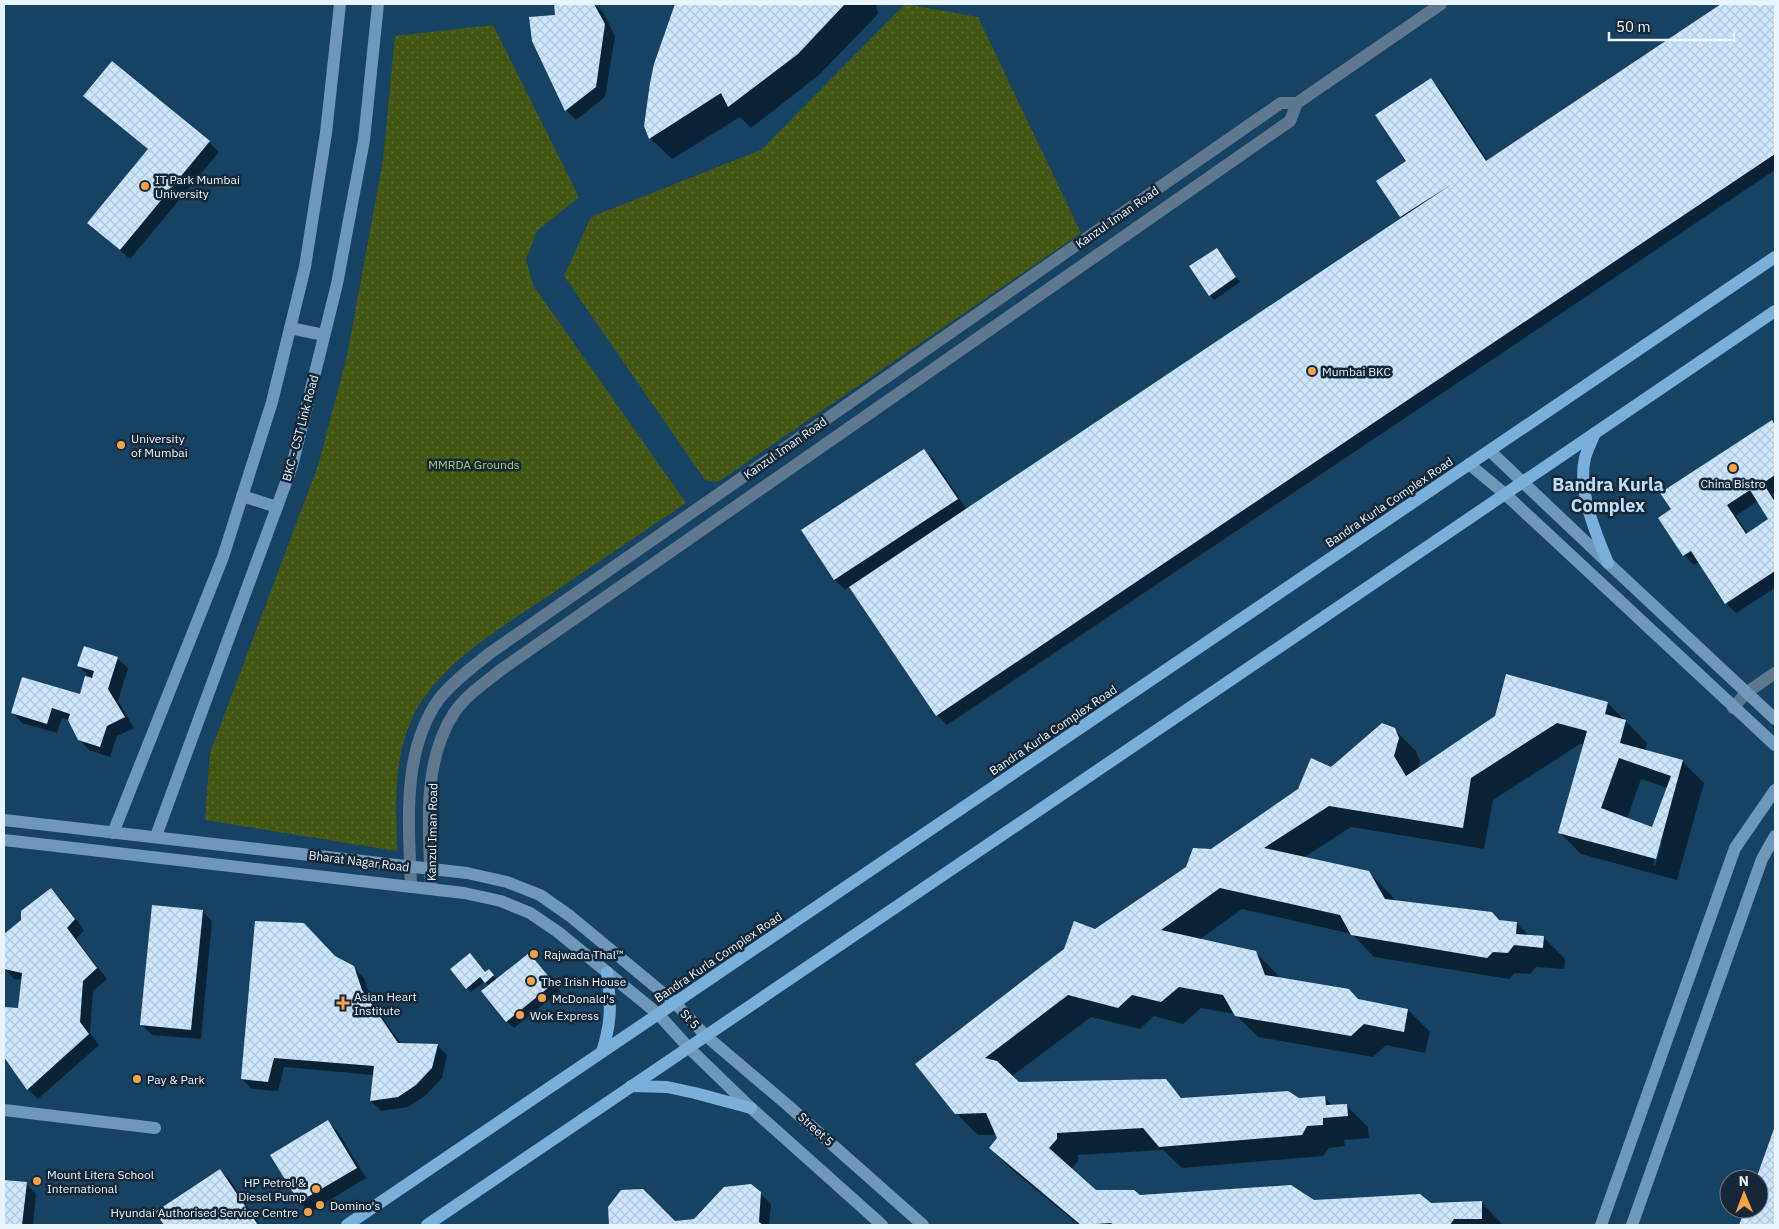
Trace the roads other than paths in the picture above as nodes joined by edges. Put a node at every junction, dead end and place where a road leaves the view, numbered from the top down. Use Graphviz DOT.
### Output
graph roads {
  1 [pos="340,4"];
  2 [pos="378,4"];
  3 [pos="1441,4"];
  4 [pos="1297,103"];
  5 [pos="1775,257"];
  6 [pos="1775,311"];
  7 [pos="290,328"];
  8 [pos="324,336"];
  9 [pos="1595,433"];
  10 [pos="1490,450"];
  11 [pos="1469,464"];
  12 [pos="1522,483"];
  13 [pos="1505,494"];
  14 [pos="242,496"];
  15 [pos="277,507"];
  16 [pos="1608,563"];
  17 [pos="1775,673"];
  18 [pos="1746,693"];
  19 [pos="1733,708"];
  20 [pos="1775,719"];
  21 [pos="1775,746"];
  22 [pos="1775,790"];
  23 [pos="4,820"];
  24 [pos="113,833"];
  25 [pos="156,836"];
  26 [pos="1775,836"];
  27 [pos="4,840"];
  28 [pos="410,867"];
  29 [pos="430,869"];
  30 [pos="411,886"];
  31 [pos="431,889"];
  32 [pos="606,972"];
  33 [pos="675,1003"];
  34 [pos="658,1014"];
  35 [pos="706,1036"];
  36 [pos="689,1048"];
  37 [pos="602,1052"];
  38 [pos="632,1086"];
  39 [pos="750,1108"];
  40 [pos="4,1110"];
  41 [pos="156,1128"];
  42 [pos="347,1225"];
  43 [pos="427,1225"];
  44 [pos="882,1225"];
  45 [pos="923,1225"];
  46 [pos="1602,1225"];
  47 [pos="1632,1225"];
  1 -- 7 [label="street"];
  2 -- 8 [label="street, BKC - CST Link Road"];
  3 -- 4 [label="street, Kanzul Iman Road"];
  4 -- 28 [label="street, Kanzul Iman Road"];
  4 -- 29 [label="street, Kanzul Iman Road"];
  5 -- 10 [label="main road, Bandra Kurla Complex Road"];
  6 -- 9 [label="main road"];
  7 -- 8 [label="street"];
  7 -- 14 [label="street"];
  8 -- 15 [label="street, BKC - CST Link Road"];
  9 -- 12 [label="main road"];
  9 -- 16 [label="main road"];
  10 -- 11 [label="main road, Bandra Kurla Complex Road"];
  10 -- 12 [label="street"];
  11 -- 13 [label="street"];
  11 -- 33 [label="main road, Bandra Kurla Complex Road"];
  12 -- 13 [label="main road"];
  12 -- 16 [label="street"];
  13 -- 19 [label="street"];
  13 -- 35 [label="main road"];
  14 -- 15 [label="street"];
  14 -- 24 [label="street"];
  15 -- 25 [label="street, BKC - CST Link Road"];
  16 -- 18 [label="street"];
  17 -- 18 [label="street"];
  18 -- 19 [label="street"];
  18 -- 20 [label="street"];
  19 -- 21 [label="street"];
  22 -- 46 [label="street"];
  23 -- 24 [label="street, Bharat Nagar Road"];
  24 -- 25 [label="street, Bharat Nagar Road"];
  25 -- 28 [label="street, Bharat Nagar Road"];
  26 -- 47 [label="street"];
  27 -- 30 [label="street, Bharat Nagar Road"];
  28 -- 29 [label="street, Bharat Nagar Road"];
  28 -- 30 [label="street, Kanzul Iman Road"];
  29 -- 31 [label="street, Kanzul Iman Road"];
  29 -- 33 [label="street, Bharat Nagar Road"];
  30 -- 31 [label="street, Bharat Nagar Road"];
  31 -- 32 [label="street, Bharat Nagar Road"];
  32 -- 34 [label="street, Bharat Nagar Road"];
  32 -- 37 [label="main road"];
  33 -- 34 [label="main road, Bandra Kurla Complex Road"];
  33 -- 35 [label="street, St 5"];
  34 -- 36 [label="street, St 5"];
  34 -- 37 [label="main road, Bandra Kurla Complex Road"];
  35 -- 36 [label="main road"];
  35 -- 45 [label="street, Street 5"];
  36 -- 38 [label="main road"];
  36 -- 39 [label="street"];
  37 -- 42 [label="main road, Bandra Kurla Complex Road"];
  38 -- 39 [label="main road"];
  38 -- 43 [label="main road"];
  39 -- 44 [label="street"];
  40 -- 41 [label="street"];
}
